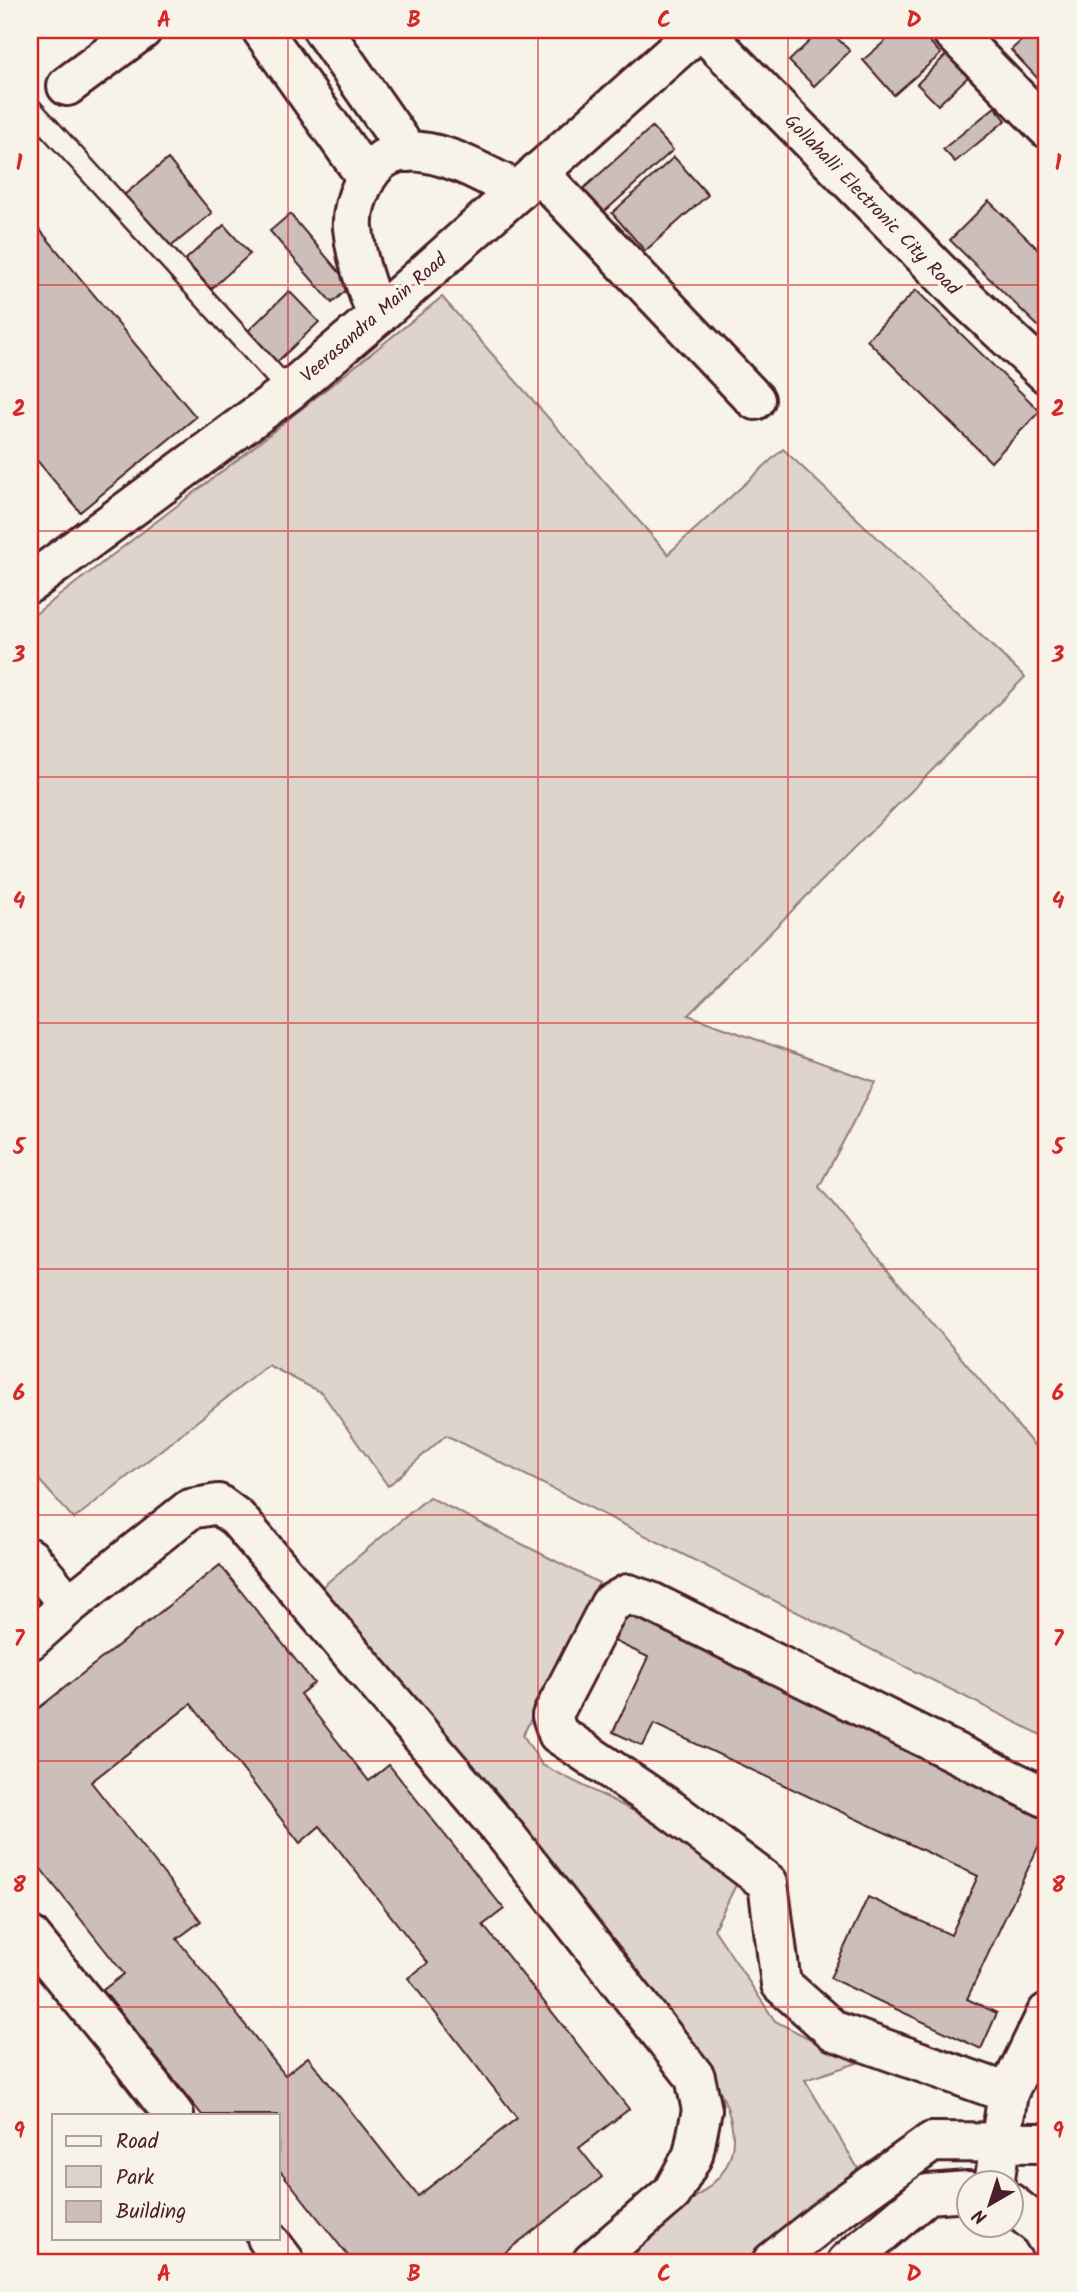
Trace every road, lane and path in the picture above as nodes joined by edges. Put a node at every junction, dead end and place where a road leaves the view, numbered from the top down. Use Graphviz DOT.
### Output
graph roads {
  1 [pos="142,30"];
  2 [pos="262,30"];
  3 [pos="323,30"];
  4 [pos="701,30"];
  5 [pos="951,30"];
  6 [pos="67,86"];
  7 [pos="30,107"];
  8 [pos="1047,128"];
  9 [pos="408,152"];
  10 [pos="366,177"];
  11 [pos="528,182"];
  12 [pos="377,316"];
  13 [pos="1047,374"];
  14 [pos="289,391"];
  15 [pos="755,400"];
  16 [pos="30,583"];
  17 [pos="30,1558"];
  18 [pos="69,1605"];
  19 [pos="30,1640"];
  20 [pos="1047,1798"];
  21 [pos="30,1936"];
  22 [pos="1047,2013"];
  23 [pos="1008,2093"];
  24 [pos="173,2114"];
  25 [pos="1000,2142"];
  26 [pos="1047,2143"];
  27 [pos="996,2170"];
  28 [pos="954,2192"];
  29 [pos="1024,2214"];
  30 [pos="1047,2239"];
  31 [pos="268,2240"];
  32 [pos="606,2258"];
  33 [pos="285,2262"];
  34 [pos="772,2262"];
  35 [pos="847,2262"];
  1 -- 6 [label="street"];
  2 -- 10 [label="street"];
  3 -- 9 [label="street"];
  4 -- 11 [label="street, Veerasandra Main Road"];
  4 -- 13 [label="street, Gollahalli Electronic City Road"];
  5 -- 8 [label="street"];
  7 -- 14 [label="lane"];
  9 -- 10 [label="street"];
  9 -- 11 [label="street"];
  10 -- 12 [label="street"];
  11 -- 12 [label="street, Veerasandra Main Road"];
  11 -- 15 [label="street"];
  12 -- 14 [label="street, Veerasandra Main Road"];
  14 -- 16 [label="street, Veerasandra Main Road"];
  17 -- 18 [label="street"];
  18 -- 19 [label="street"];
  18 -- 32 [label="street"];
  20 -- 23 [label="street"];
  21 -- 24 [label="street"];
  22 -- 23 [label="street"];
  23 -- 25 [label="street"];
  25 -- 26 [label="street"];
  25 -- 27 [label="street"];
  25 -- 34 [label="street"];
  28 -- 35 [label="street"];
  29 -- 30 [label="street"];
  31 -- 33 [label="street"];
}
